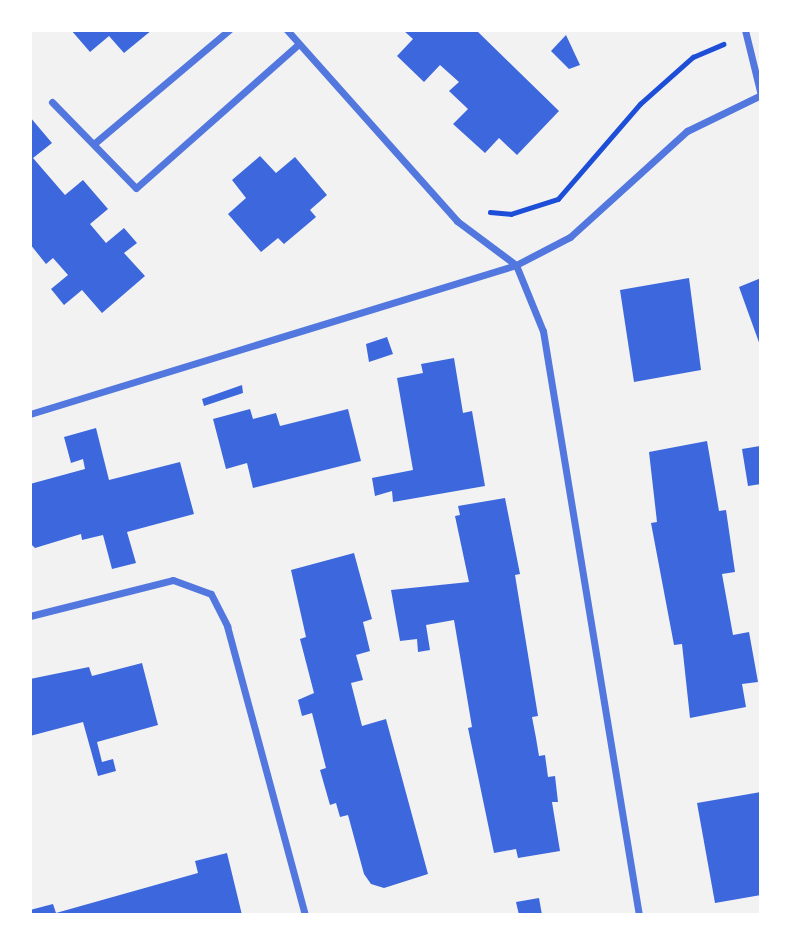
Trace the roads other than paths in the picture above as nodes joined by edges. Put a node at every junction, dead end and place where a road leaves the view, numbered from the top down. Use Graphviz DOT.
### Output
graph roads {
  1 [pos="229,30"];
  2 [pos="287,30"];
  3 [pos="746,32"];
  4 [pos="299,44"];
  5 [pos="761,95"];
  6 [pos="52,102"];
  7 [pos="96,142"];
  8 [pos="516,265"];
  9 [pos="30,414"];
  10 [pos="30,616"];
  11 [pos="305,915"];
  12 [pos="639,915"];
  1 -- 7 [label="street"];
  2 -- 4 [label="street"];
  3 -- 5 [label="street"];
  4 -- 7 [label="street"];
  4 -- 8 [label="street"];
  5 -- 8 [label="street"];
  6 -- 7 [label="street"];
  8 -- 9 [label="street"];
  8 -- 12 [label="street"];
  10 -- 11 [label="street"];
}
